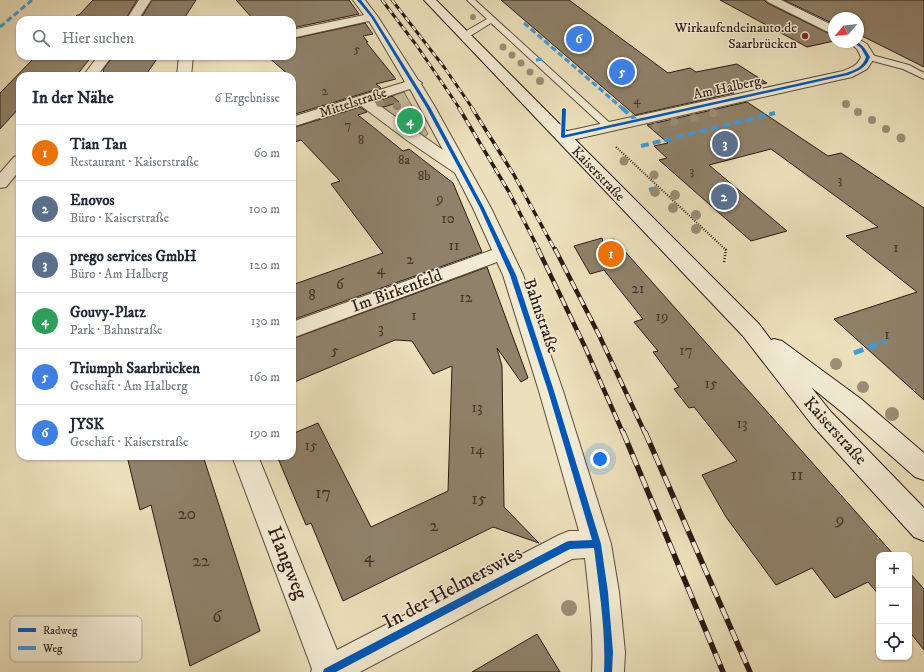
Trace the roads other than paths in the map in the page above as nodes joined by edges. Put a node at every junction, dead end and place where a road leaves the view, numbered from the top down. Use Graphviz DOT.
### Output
graph roads {
  1 [pos="145,0"];
  2 [pos="359,0"];
  3 [pos="430,0"];
  4 [pos="471,0"];
  5 [pos="772,0"];
  6 [pos="135,16"];
  7 [pos="372,17"];
  8 [pos="492,19"];
  9 [pos="828,28"];
  10 [pos="296,33"];
  11 [pos="464,36"];
  12 [pos="862,48"];
  13 [pos="868,57"];
  14 [pos="102,60"];
  15 [pos="186,60"];
  16 [pos="93,72"];
  17 [pos="184,72"];
  18 [pos="924,76"];
  19 [pos="415,83"];
  20 [pos="364,100"];
  21 [pos="296,121"];
  22 [pos="608,126"];
  23 [pos="563,138"];
  24 [pos="16,165"];
  25 [pos="464,171"];
  26 [pos="0,183"];
  27 [pos="503,253"];
  28 [pos="296,329"];
  29 [pos="751,330"];
  30 [pos="247,460"];
  31 [pos="924,469"];
  32 [pos="924,528"];
  33 [pos="597,544"];
  34 [pos="328,671"];
  35 [pos="608,672"];
  1 -- 6 [label="street"];
  2 -- 7 [label="street, Bahnstraße"];
  3 -- 11 [label="street, Kaiserstraße"];
  4 -- 8 [label="lane"];
  5 -- 9 [label="street"];
  7 -- 10 [label="street"];
  7 -- 19 [label="street, Bahnstraße"];
  8 -- 11 [label="lane"];
  8 -- 22 [label="lane"];
  11 -- 23 [label="street, Kaiserstraße"];
  12 -- 13 [label="street"];
  13 -- 18 [label="lane"];
  13 -- 22 [label="street, Am Halberg"];
  14 -- 16 [label="street"];
  15 -- 17 [label="street"];
  19 -- 20 [label="street, Mittelstraße"];
  19 -- 25 [label="street, Bahnstraße"];
  20 -- 21 [label="street, Mittelstraße"];
  20 -- 25 [label="street"];
  22 -- 23 [label="street, Am Halberg"];
  23 -- 29 [label="street, Kaiserstraße"];
  24 -- 26 [label="street"];
  25 -- 27 [label="street, Bahnstraße"];
  27 -- 28 [label="street, Im Birkenfeld"];
  27 -- 33 [label="street, Bahnstraße"];
  29 -- 31 [label="street, Kaiserstraße"];
  29 -- 32 [label="street, Kaiserstraße"];
  30 -- 34 [label="street, Hangweg"];
  33 -- 34 [label="street, In der Helmerswies"];
  33 -- 35 [label="street, Bahnstraße"];
}
